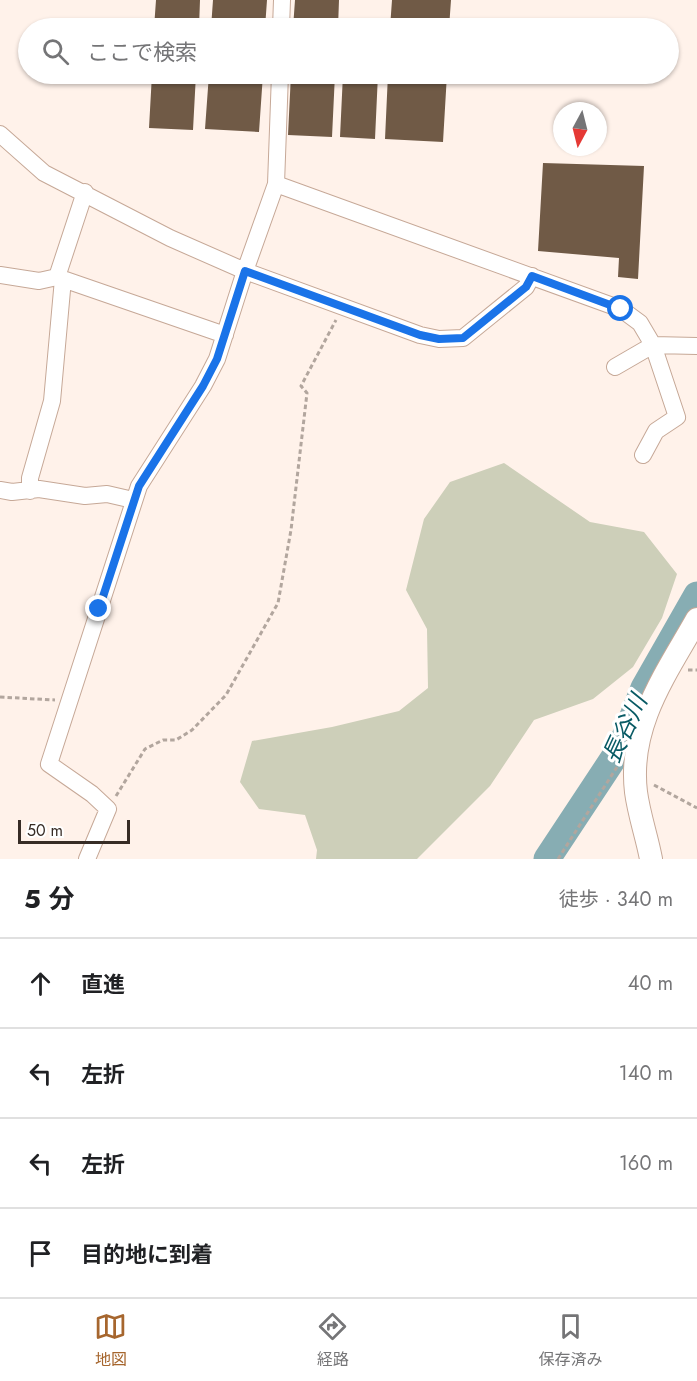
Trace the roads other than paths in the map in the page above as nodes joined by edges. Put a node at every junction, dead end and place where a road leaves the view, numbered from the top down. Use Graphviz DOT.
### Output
graph roads {
  1 [pos="282,0"];
  2 [pos="281,18"];
  3 [pos="280,84"];
  4 [pos="0,134"];
  5 [pos="276,184"];
  6 [pos="85,192"];
  7 [pos="245,271"];
  8 [pos="0,275"];
  9 [pos="532,276"];
  10 [pos="60,278"];
  11 [pos="225,335"];
  12 [pos="653,345"];
  13 [pos="697,346"];
  14 [pos="615,367"];
  15 [pos="643,455"];
  16 [pos="0,490"];
  17 [pos="30,491"];
  18 [pos="134,500"];
  19 [pos="697,619"];
  20 [pos="87,859"];
  21 [pos="651,859"];
  1 -- 2 [label="street"];
  3 -- 5 [label="street"];
  4 -- 6 [label="street"];
  5 -- 7 [label="street"];
  5 -- 9 [label="street"];
  6 -- 7 [label="street"];
  6 -- 10 [label="street"];
  7 -- 9 [label="street"];
  7 -- 11 [label="street"];
  8 -- 10 [label="street"];
  9 -- 12 [label="street"];
  10 -- 11 [label="street"];
  10 -- 17 [label="street"];
  11 -- 18 [label="street"];
  12 -- 13 [label="street"];
  12 -- 14 [label="street"];
  12 -- 15 [label="street"];
  16 -- 17 [label="street"];
  17 -- 18 [label="street"];
  18 -- 20 [label="street"];
  19 -- 21 [label="street"];
}
